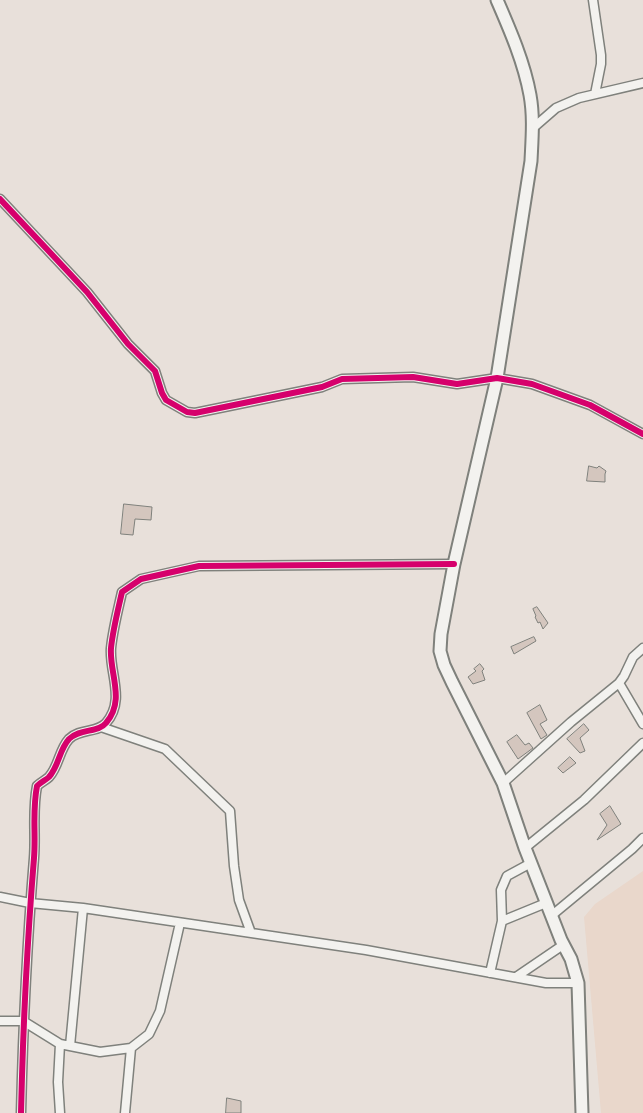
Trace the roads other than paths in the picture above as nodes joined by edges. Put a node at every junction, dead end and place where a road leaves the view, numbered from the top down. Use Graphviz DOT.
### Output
graph roads {
  1 [pos="497,0"];
  2 [pos="593,0"];
  3 [pos="643,83"];
  4 [pos="594,94"];
  5 [pos="533,128"];
  6 [pos="0,199"];
  7 [pos="496,378"];
  8 [pos="643,434"];
  9 [pos="454,564"];
  10 [pos="643,648"];
  11 [pos="619,683"];
  12 [pos="643,724"];
  13 [pos="101,727"];
  14 [pos="643,743"];
  15 [pos="503,783"];
  16 [pos="643,838"];
  17 [pos="525,848"];
  18 [pos="531,863"];
  19 [pos="0,897"];
  20 [pos="30,903"];
  21 [pos="546,903"];
  22 [pos="83,908"];
  23 [pos="551,916"];
  24 [pos="502,921"];
  25 [pos="180,923"];
  26 [pos="251,933"];
  27 [pos="563,944"];
  28 [pos="490,973"];
  29 [pos="516,977"];
  30 [pos="578,983"];
  31 [pos="0,1021"];
  32 [pos="23,1021"];
  33 [pos="60,1044"];
  34 [pos="70,1046"];
  35 [pos="131,1048"];
  36 [pos="21,1113"];
  37 [pos="60,1113"];
  38 [pos="126,1113"];
  39 [pos="582,1113"];
  1 -- 5 [label="main road"];
  2 -- 4 [label="street"];
  3 -- 4 [label="street"];
  4 -- 5 [label="street"];
  5 -- 7 [label="main road"];
  6 -- 7 [label="street"];
  7 -- 8 [label="street"];
  7 -- 9 [label="main road"];
  9 -- 13 [label="street"];
  9 -- 15 [label="main road"];
  10 -- 11 [label="street"];
  11 -- 12 [label="street"];
  11 -- 15 [label="street"];
  13 -- 20 [label="street"];
  13 -- 26 [label="street"];
  14 -- 17 [label="street"];
  15 -- 17 [label="main road"];
  16 -- 23 [label="street"];
  17 -- 18 [label="main road"];
  18 -- 21 [label="main road"];
  18 -- 24 [label="street"];
  19 -- 20 [label="street"];
  20 -- 22 [label="street"];
  20 -- 32 [label="street"];
  21 -- 23 [label="main road"];
  21 -- 24 [label="street"];
  22 -- 25 [label="street"];
  22 -- 34 [label="street"];
  23 -- 27 [label="main road"];
  24 -- 28 [label="street"];
  25 -- 26 [label="street"];
  25 -- 35 [label="street"];
  26 -- 28 [label="street"];
  27 -- 29 [label="street"];
  27 -- 30 [label="main road"];
  28 -- 29 [label="street"];
  29 -- 30 [label="street"];
  30 -- 39 [label="main road"];
  31 -- 32 [label="street"];
  32 -- 33 [label="street"];
  32 -- 36 [label="street"];
  33 -- 34 [label="street"];
  33 -- 37 [label="street"];
  34 -- 35 [label="street"];
  35 -- 38 [label="street"];
}
